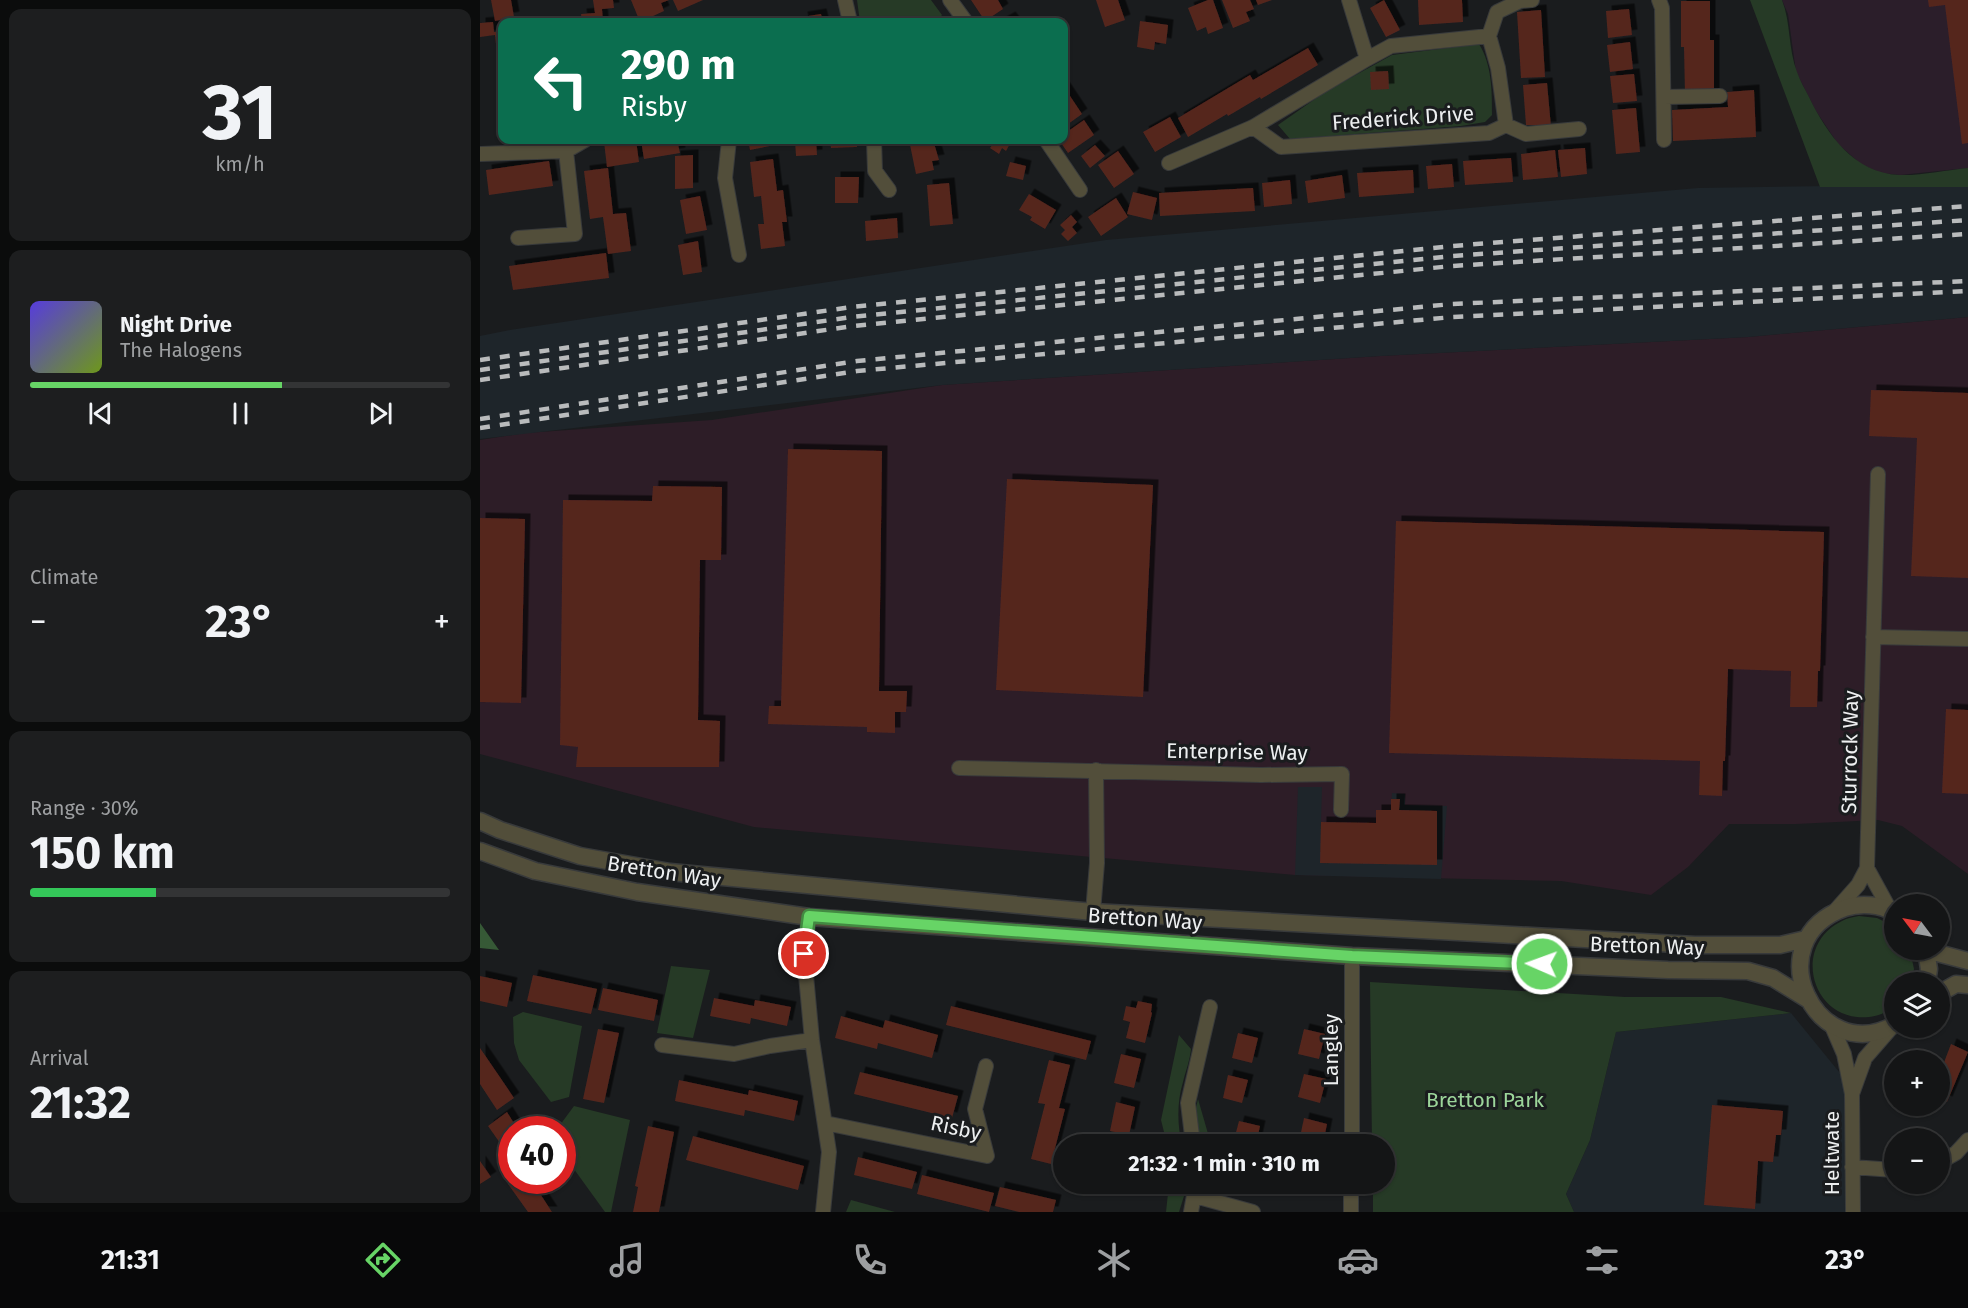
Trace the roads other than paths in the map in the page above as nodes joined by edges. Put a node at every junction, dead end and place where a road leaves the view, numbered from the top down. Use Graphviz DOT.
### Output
graph roads {
  1 [pos="845,0"];
  2 [pos="950,0"];
  3 [pos="1532,0"];
  4 [pos="1659,0"];
  5 [pos="1349,2"];
  6 [pos="848,18"];
  7 [pos="961,18"];
  8 [pos="1489,36"];
  9 [pos="1367,59"];
  10 [pos="1720,96"];
  11 [pos="1664,97"];
  12 [pos="1506,125"];
  13 [pos="1253,128"];
  14 [pos="1579,129"];
  15 [pos="1664,140"];
  16 [pos="578,144"];
  17 [pos="729,144"];
  18 [pos="874,144"];
  19 [pos="1049,144"];
  20 [pos="566,151"];
  21 [pos="480,154"];
  22 [pos="1170,163"];
  23 [pos="889,190"];
  24 [pos="1080,190"];
  25 [pos="518,238"];
  26 [pos="739,255"];
  27 [pos="1878,474"];
  28 [pos="1873,637"];
  29 [pos="1968,639"];
  30 [pos="959,768"];
  31 [pos="1096,770"];
  32 [pos="1341,810"];
  33 [pos="480,821"];
  34 [pos="480,851"];
  35 [pos="1867,868"];
  36 [pos="1884,897"];
  37 [pos="1884,909"];
  38 [pos="1094,912"];
  39 [pos="1834,912"];
  40 [pos="809,916"];
  41 [pos="1806,939"];
  42 [pos="1352,956"];
  43 [pos="1950,956"];
  44 [pos="1968,961"];
  45 [pos="1968,985"];
  46 [pos="1950,987"];
  47 [pos="1807,999"];
  48 [pos="1210,1007"];
  49 [pos="1831,1024"];
  50 [pos="1884,1029"];
  51 [pos="1884,1036"];
  52 [pos="812,1040"];
  53 [pos="662,1045"];
  54 [pos="986,1066"];
  55 [pos="1852,1094"];
  56 [pos="825,1123"];
  57 [pos="1192,1134"];
  58 [pos="1352,1134"];
  59 [pos="1968,1140"];
  60 [pos="1950,1156"];
  61 [pos="1852,1167"];
  62 [pos="1884,1169"];
  63 [pos="1195,1194"];
  64 [pos="1206,1194"];
  65 [pos="1351,1194"];
  66 [pos="823,1212"];
  67 [pos="1191,1212"];
  68 [pos="1253,1212"];
  69 [pos="1351,1212"];
  70 [pos="1852,1212"];
  1 -- 6 [label="street"];
  2 -- 7 [label="street"];
  3 -- 8 [label="street"];
  4 -- 11 [label="street"];
  5 -- 9 [label="street"];
  8 -- 9 [label="street, Frederick Drive"];
  8 -- 12 [label="street, Frederick Drive"];
  9 -- 13 [label="street, Frederick Drive"];
  10 -- 11 [label="street"];
  11 -- 15 [label="street"];
  12 -- 13 [label="street, Frederick Drive"];
  12 -- 14 [label="street"];
  13 -- 22 [label="street, Frederick Drive"];
  16 -- 20 [label="street"];
  17 -- 26 [label="street"];
  18 -- 23 [label="street"];
  19 -- 24 [label="street"];
  20 -- 21 [label="street"];
  20 -- 25 [label="street"];
  27 -- 28 [label="street, Sturrock Way"];
  28 -- 29 [label="street"];
  28 -- 35 [label="street, Sturrock Way"];
  30 -- 31 [label="street, Enterprise Way"];
  31 -- 32 [label="street, Enterprise Way"];
  31 -- 38 [label="street"];
  33 -- 38 [label="street, Bretton Way"];
  34 -- 40 [label="street, Bretton Way"];
  35 -- 36 [label="street"];
  35 -- 39 [label="street"];
  37 -- 39 [label="street"];
  38 -- 41 [label="street, Bretton Way"];
  39 -- 41 [label="street"];
  40 -- 42 [label="street, Bretton Way"];
  40 -- 52 [label="street"];
  41 -- 47 [label="street"];
  42 -- 47 [label="street, Bretton Way"];
  42 -- 58 [label="street, Langley"];
  43 -- 44 [label="street"];
  45 -- 46 [label="street"];
  47 -- 49 [label="street"];
  48 -- 57 [label="street"];
  49 -- 50 [label="street"];
  49 -- 55 [label="street, Heltwate"];
  51 -- 55 [label="street, Heltwate"];
  52 -- 53 [label="street"];
  52 -- 56 [label="street"];
  54 -- 56 [label="street, Risby"];
  55 -- 61 [label="street, Heltwate"];
  56 -- 66 [label="street"];
  59 -- 60 [label="street"];
  61 -- 62 [label="street"];
  61 -- 70 [label="street, Heltwate"];
  63 -- 67 [label="street"];
  64 -- 68 [label="street"];
  65 -- 69 [label="street"];
}
